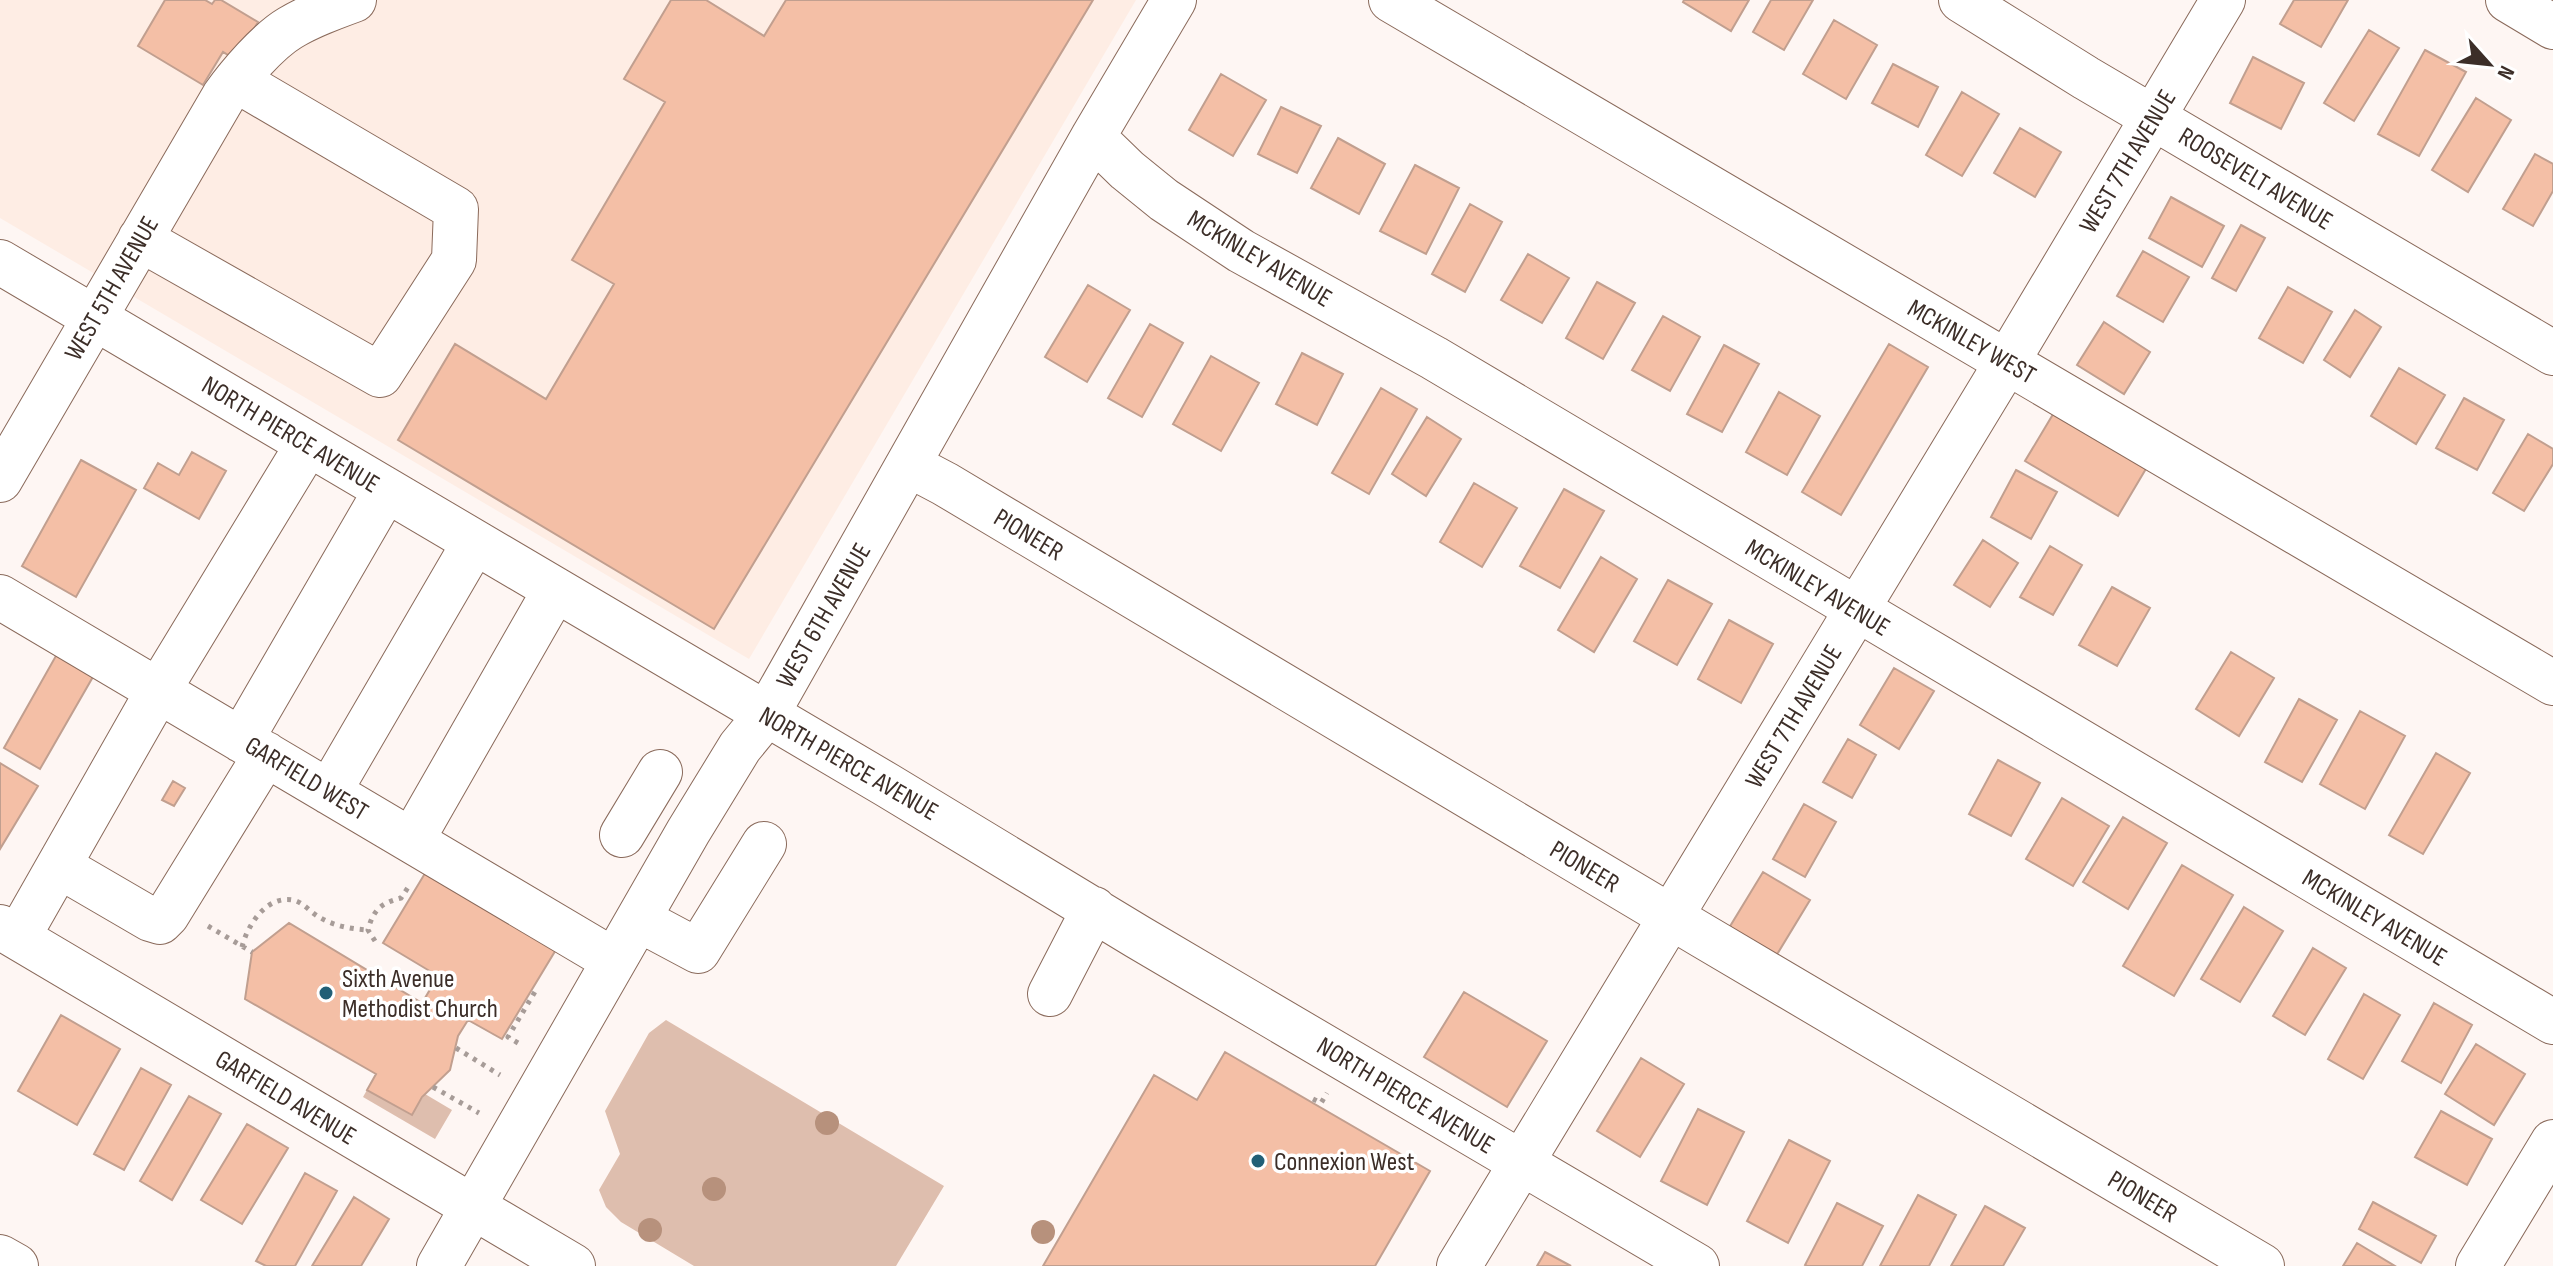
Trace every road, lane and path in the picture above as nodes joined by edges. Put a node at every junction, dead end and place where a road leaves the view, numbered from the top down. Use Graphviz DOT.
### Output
graph roads {
  1 [pos="354,0"];
  2 [pos="1174,0"];
  3 [pos="1391,0"];
  4 [pos="1961,0"];
  5 [pos="2223,0"];
  6 [pos="2508,0"];
  7 [pos="2553,27"];
  8 [pos="230,88"];
  9 [pos="2153,117"];
  10 [pos="1093,137"];
  11 [pos="140,239"];
  12 [pos="0,262"];
  13 [pos="93,318"];
  14 [pos="2553,353"];
  15 [pos="2007,362"];
  16 [pos="308,444"];
  17 [pos="909,465"];
  18 [pos="0,480"];
  19 [pos="386,490"];
  20 [pos="474,543"];
  21 [pos="555,590"];
  22 [pos="0,597"];
  23 [pos="1857,611"];
  24 [pos="2553,683"];
  25 [pos="158,691"];
  26 [pos="767,714"];
  27 [pos="254,747"];
  28 [pos="329,792"];
  29 [pos="642,804"];
  30 [pos="688,832"];
  31 [pos="764,844"];
  32 [pos="422,846"];
  33 [pos="59,866"];
  34 [pos="173,905"];
  35 [pos="1094,909"];
  36 [pos="1671,917"];
  37 [pos="638,919"];
  38 [pos="368,930"];
  39 [pos="9,932"];
  40 [pos="375,941"];
  41 [pos="242,947"];
  42 [pos="252,952"];
  43 [pos="613,960"];
  44 [pos="1050,994"];
  45 [pos="546,995"];
  46 [pos="2553,1022"];
  47 [pos="518,1043"];
  48 [pos="456,1048"];
  49 [pos="500,1075"];
  50 [pos="433,1087"];
  51 [pos="1313,1099"];
  52 [pos="1321,1103"];
  53 [pos="479,1113"];
  54 [pos="2553,1142"];
  55 [pos="1520,1162"];
  56 [pos="473,1206"];
  57 [pos="0,1257"];
  58 [pos="566,1264"];
  59 [pos="16,1266"];
  60 [pos="439,1266"];
  61 [pos="1459,1266"];
  62 [pos="1697,1266"];
  63 [pos="2262,1266"];
  64 [pos="2478,1266"];
  1 -- 8 [label="street, WEST 5TH AVENUE"];
  2 -- 10 [label="street, WEST 6TH AVENUE"];
  3 -- 15 [label="street, MCKINLEY WEST"];
  4 -- 9 [label="street, ROOSEVELT AVENUE"];
  5 -- 9 [label="street, WEST 7TH AVENUE"];
  6 -- 7 [label="street"];
  8 -- 11 [label="street, WEST 5TH AVENUE"];
  8 -- 11 [label="street"];
  9 -- 14 [label="street, ROOSEVELT AVENUE"];
  9 -- 15 [label="street, WEST 7TH AVENUE"];
  10 -- 17 [label="street, WEST 6TH AVENUE"];
  10 -- 23 [label="street, MCKINLEY AVENUE"];
  11 -- 13 [label="street, WEST 5TH AVENUE"];
  12 -- 13 [label="street, NORTH PIERCE AVENUE"];
  13 -- 16 [label="street, NORTH PIERCE AVENUE"];
  13 -- 18 [label="street, WEST 5TH AVENUE"];
  15 -- 23 [label="street, WEST 7TH AVENUE"];
  15 -- 24 [label="street, MCKINLEY WEST"];
  16 -- 19 [label="street, NORTH PIERCE AVENUE"];
  16 -- 25 [label="street"];
  17 -- 26 [label="street, WEST 6TH AVENUE"];
  17 -- 36 [label="street, PIONEER"];
  19 -- 20 [label="street, NORTH PIERCE AVENUE"];
  19 -- 27 [label="street"];
  20 -- 21 [label="street, NORTH PIERCE AVENUE"];
  20 -- 28 [label="street"];
  21 -- 26 [label="street, NORTH PIERCE AVENUE"];
  21 -- 32 [label="street"];
  22 -- 25 [label="street, GARFIELD WEST"];
  23 -- 36 [label="street, WEST 7TH AVENUE"];
  23 -- 46 [label="street, MCKINLEY AVENUE"];
  25 -- 27 [label="street, GARFIELD WEST"];
  25 -- 33 [label="street"];
  26 -- 30 [label="street, WEST 6TH AVENUE"];
  26 -- 35 [label="street, NORTH PIERCE AVENUE"];
  27 -- 28 [label="street, GARFIELD WEST"];
  27 -- 34 [label="street"];
  28 -- 32 [label="street, GARFIELD WEST"];
  29 -- 30 [label="street"];
  30 -- 37 [label="street, WEST 6TH AVENUE"];
  31 -- 37 [label="street"];
  32 -- 38 [label="path"];
  32 -- 43 [label="street, GARFIELD WEST"];
  33 -- 34 [label="street"];
  33 -- 39 [label="street"];
  34 -- 41 [label="path"];
  35 -- 44 [label="street"];
  35 -- 55 [label="street, NORTH PIERCE AVENUE"];
  36 -- 55 [label="street, WEST 7TH AVENUE"];
  36 -- 63 [label="street, PIONEER"];
  37 -- 43 [label="street, WEST 6TH AVENUE"];
  38 -- 40 [label="path"];
  38 -- 41 [label="path"];
  39 -- 56 [label="street, GARFIELD AVENUE"];
  41 -- 42 [label="path"];
  43 -- 56 [label="street, WEST 6TH AVENUE"];
  45 -- 47 [label="path"];
  48 -- 49 [label="path"];
  50 -- 53 [label="path"];
  51 -- 52 [label="path"];
  54 -- 64 [label="street"];
  55 -- 61 [label="street, WEST 7TH AVENUE"];
  55 -- 62 [label="street, NORTH PIERCE AVENUE"];
  56 -- 58 [label="street, GARFIELD AVENUE"];
  56 -- 60 [label="street, WEST 6TH AVENUE"];
  57 -- 59 [label="street"];
}
